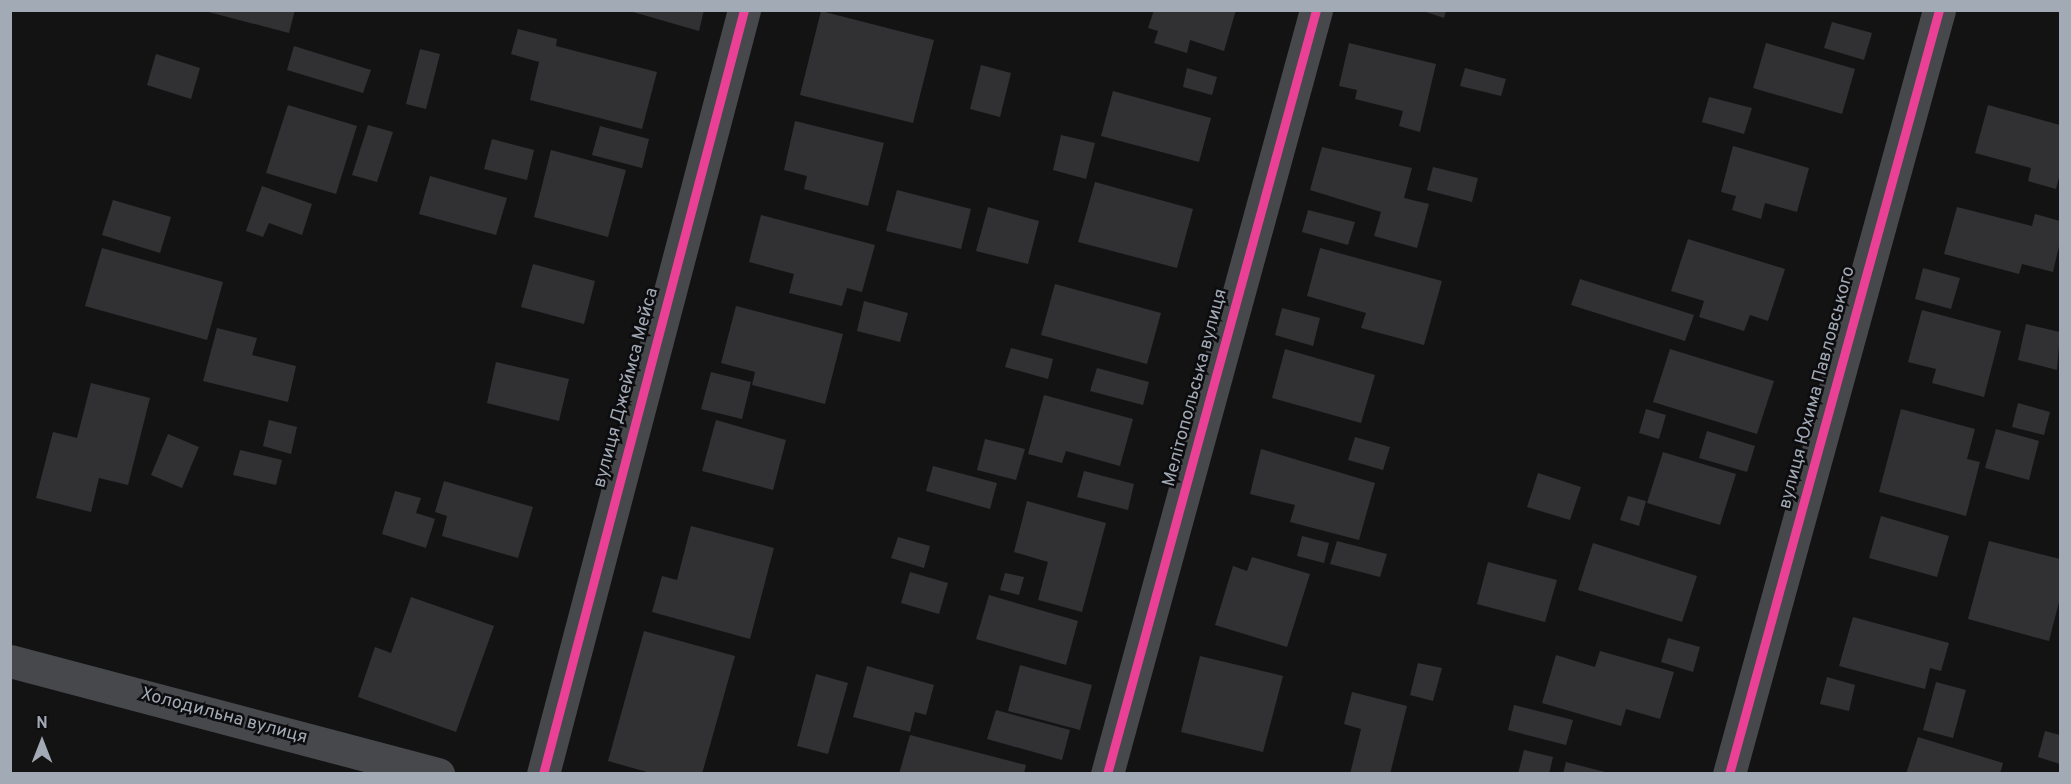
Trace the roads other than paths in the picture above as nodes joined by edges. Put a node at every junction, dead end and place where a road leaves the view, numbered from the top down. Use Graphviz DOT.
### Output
graph roads {
  1 [pos="744,10"];
  2 [pos="1316,10"];
  3 [pos="1940,10"];
  4 [pos="10,661"];
  5 [pos="438,774"];
  6 [pos="543,774"];
  7 [pos="1107,774"];
  8 [pos="1729,774"];
  1 -- 6 [label="street, вулиця Джеймса Мейса"];
  2 -- 7 [label="street, Мелітопольська вулиця"];
  3 -- 8 [label="street, вулиця Юхима Павловського"];
  4 -- 5 [label="street, Холодильна вулиця"];
}
